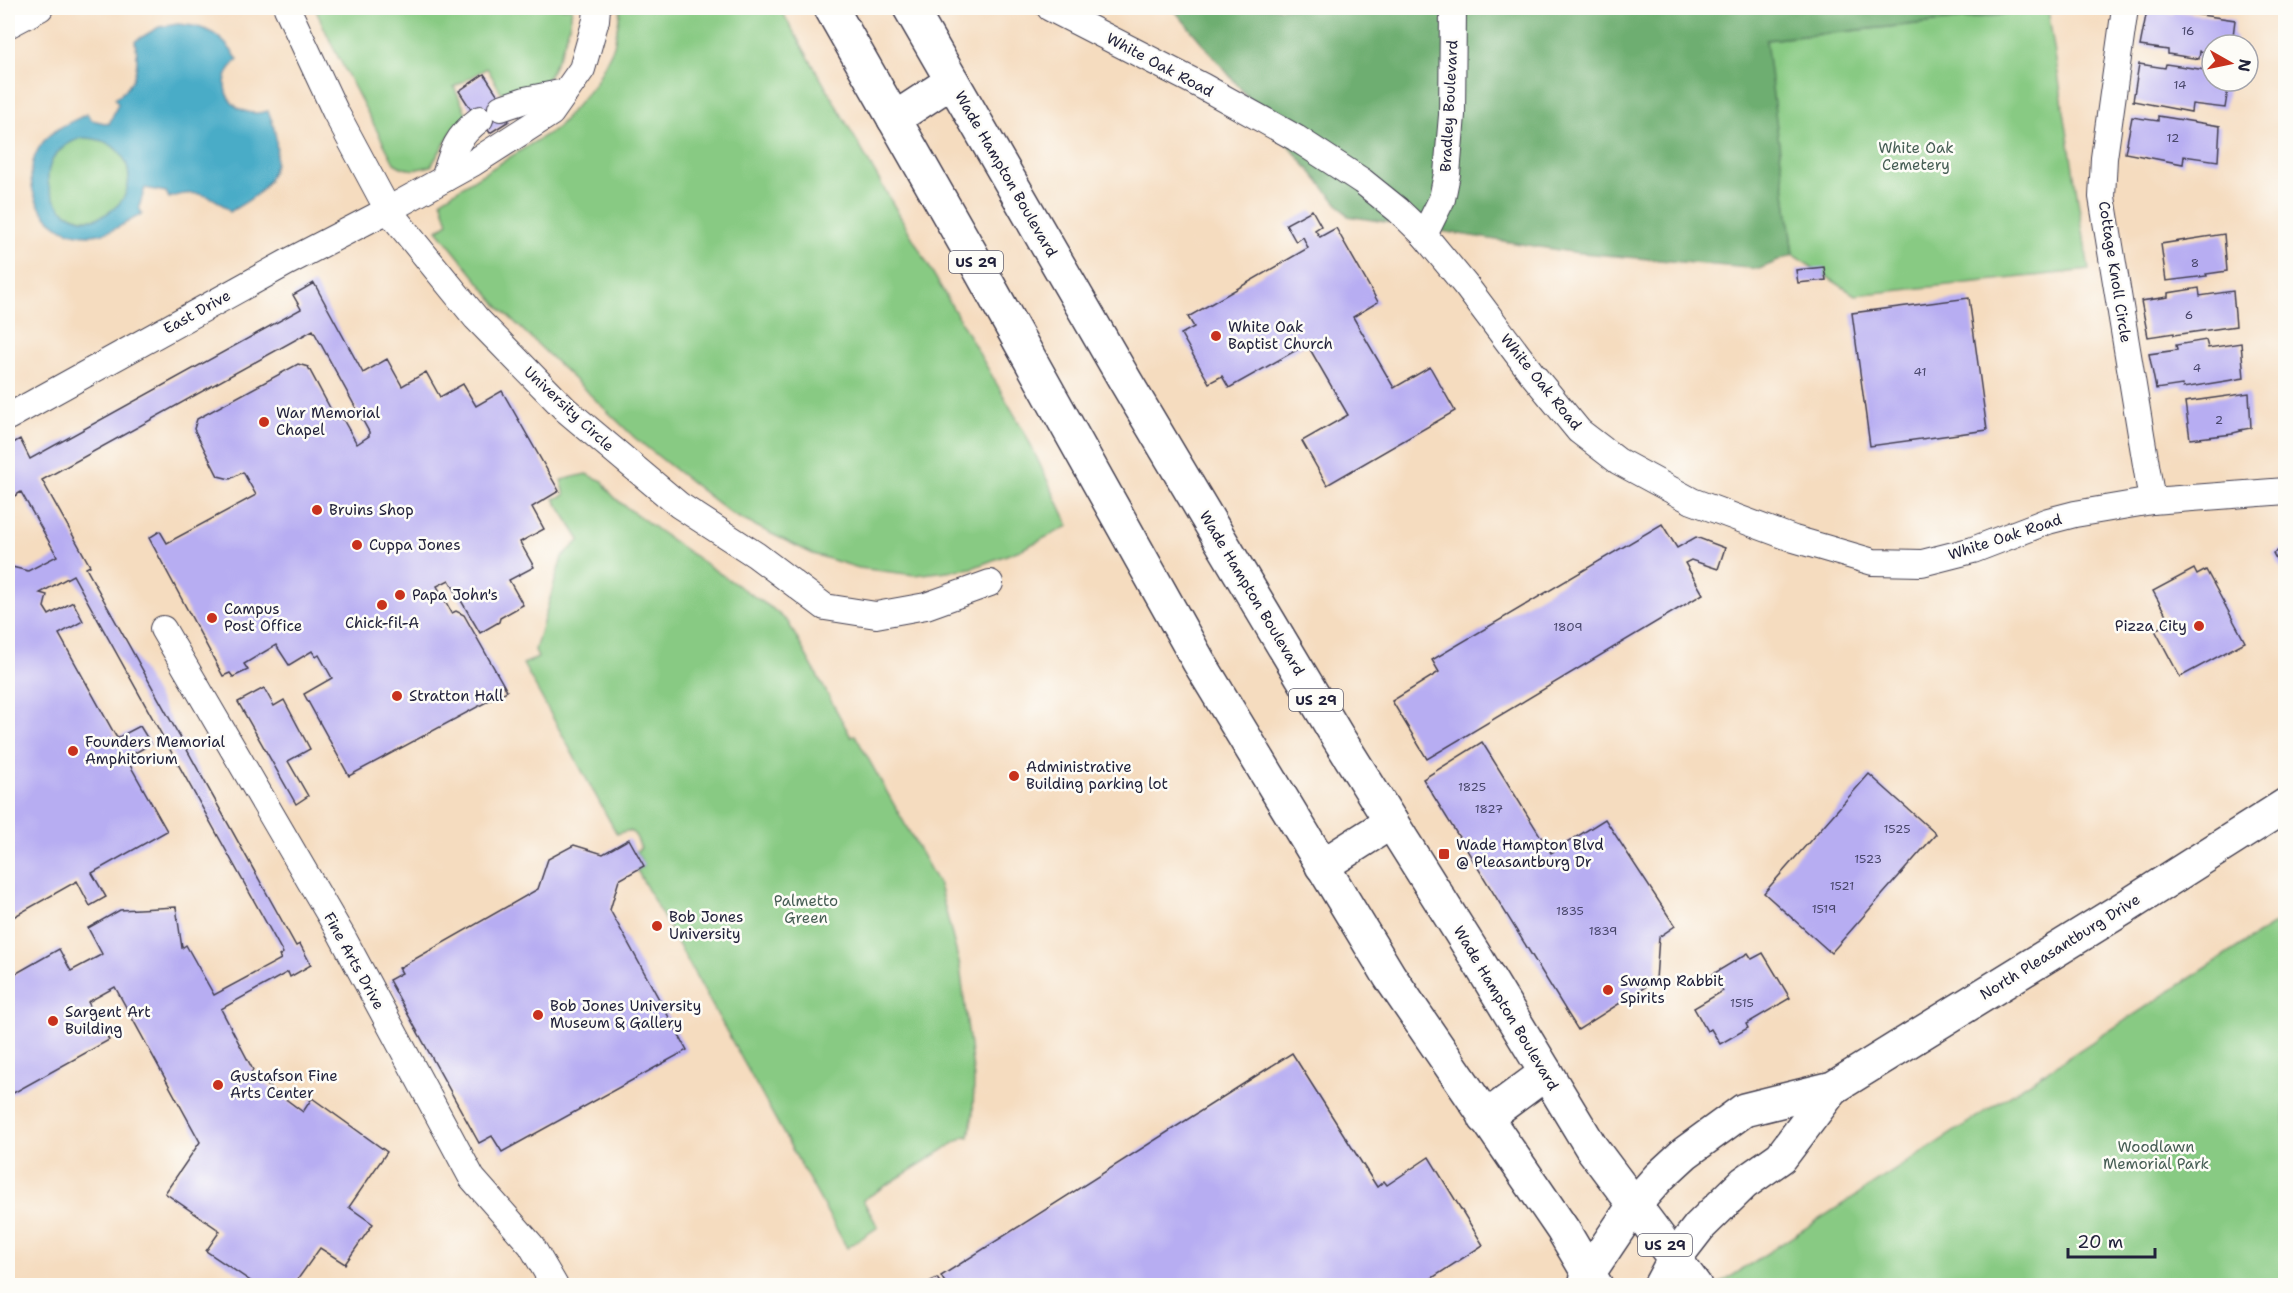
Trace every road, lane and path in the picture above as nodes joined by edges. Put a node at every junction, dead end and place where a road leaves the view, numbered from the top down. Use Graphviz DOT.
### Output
graph roads {
  1 [pos="40,8"];
  2 [pos="287,8"];
  3 [pos="597,8"];
  4 [pos="831,8"];
  5 [pos="910,8"];
  6 [pos="1050,8"];
  7 [pos="1453,8"];
  8 [pos="2125,8"];
  9 [pos="8,25"];
  10 [pos="952,81"];
  11 [pos="565,92"];
  12 [pos="894,119"];
  13 [pos="444,179"];
  14 [pos="388,210"];
  15 [pos="1424,236"];
  16 [pos="8,417"];
  17 [pos="2286,491"];
  18 [pos="2152,501"];
  19 [pos="990,583"];
  20 [pos="163,629"];
  21 [pos="2286,805"];
  22 [pos="1392,822"];
  23 [pos="1322,866"];
  24 [pos="1546,1073"];
  25 [pos="1833,1088"];
  26 [pos="1485,1118"];
  27 [pos="1635,1204"];
  28 [pos="1668,1272"];
  29 [pos="1589,1282"];
  30 [pos="555,1286"];
  31 [pos="1695,1286"];
  1 -- 9 [label="street"];
  2 -- 14 [label="street, University Circle"];
  3 -- 11 [label="street, East Drive"];
  4 -- 12 [label="main road, US 29"];
  5 -- 10 [label="main road, Wade Hampton Boulevard / US 29"];
  6 -- 15 [label="street, White Oak Road"];
  7 -- 15 [label="street, Bradley Boulevard"];
  8 -- 18 [label="street, Cottage Knoll Circle"];
  10 -- 12 [label="main road"];
  10 -- 22 [label="main road, Wade Hampton Boulevard / US 29"];
  11 -- 13 [label="street, East Drive"];
  11 -- 13 [label="street"];
  12 -- 23 [label="main road, US 29"];
  13 -- 14 [label="street, East Drive"];
  14 -- 16 [label="street, East Drive"];
  14 -- 19 [label="street, University Circle"];
  15 -- 18 [label="street, White Oak Road"];
  17 -- 18 [label="street, White Oak Road"];
  20 -- 30 [label="street, Fine Arts Drive"];
  21 -- 25 [label="main road, North Pleasantburg Drive"];
  22 -- 23 [label="main road"];
  22 -- 24 [label="main road, Wade Hampton Boulevard / US 29"];
  23 -- 26 [label="main road, US 29"];
  24 -- 26 [label="main road"];
  24 -- 27 [label="main road, Wade Hampton Boulevard / US 29"];
  25 -- 27 [label="main road, North Pleasantburg Drive"];
  25 -- 28 [label="main road, North Pleasantburg Drive"];
  26 -- 29 [label="main road, US 29"];
  27 -- 28 [label="main road, Wade Hampton Boulevard / US 29"];
  27 -- 29 [label="main road, North Pleasantburg Drive"];
  28 -- 31 [label="main road, Wade Hampton Boulevard / US 29"];
}
